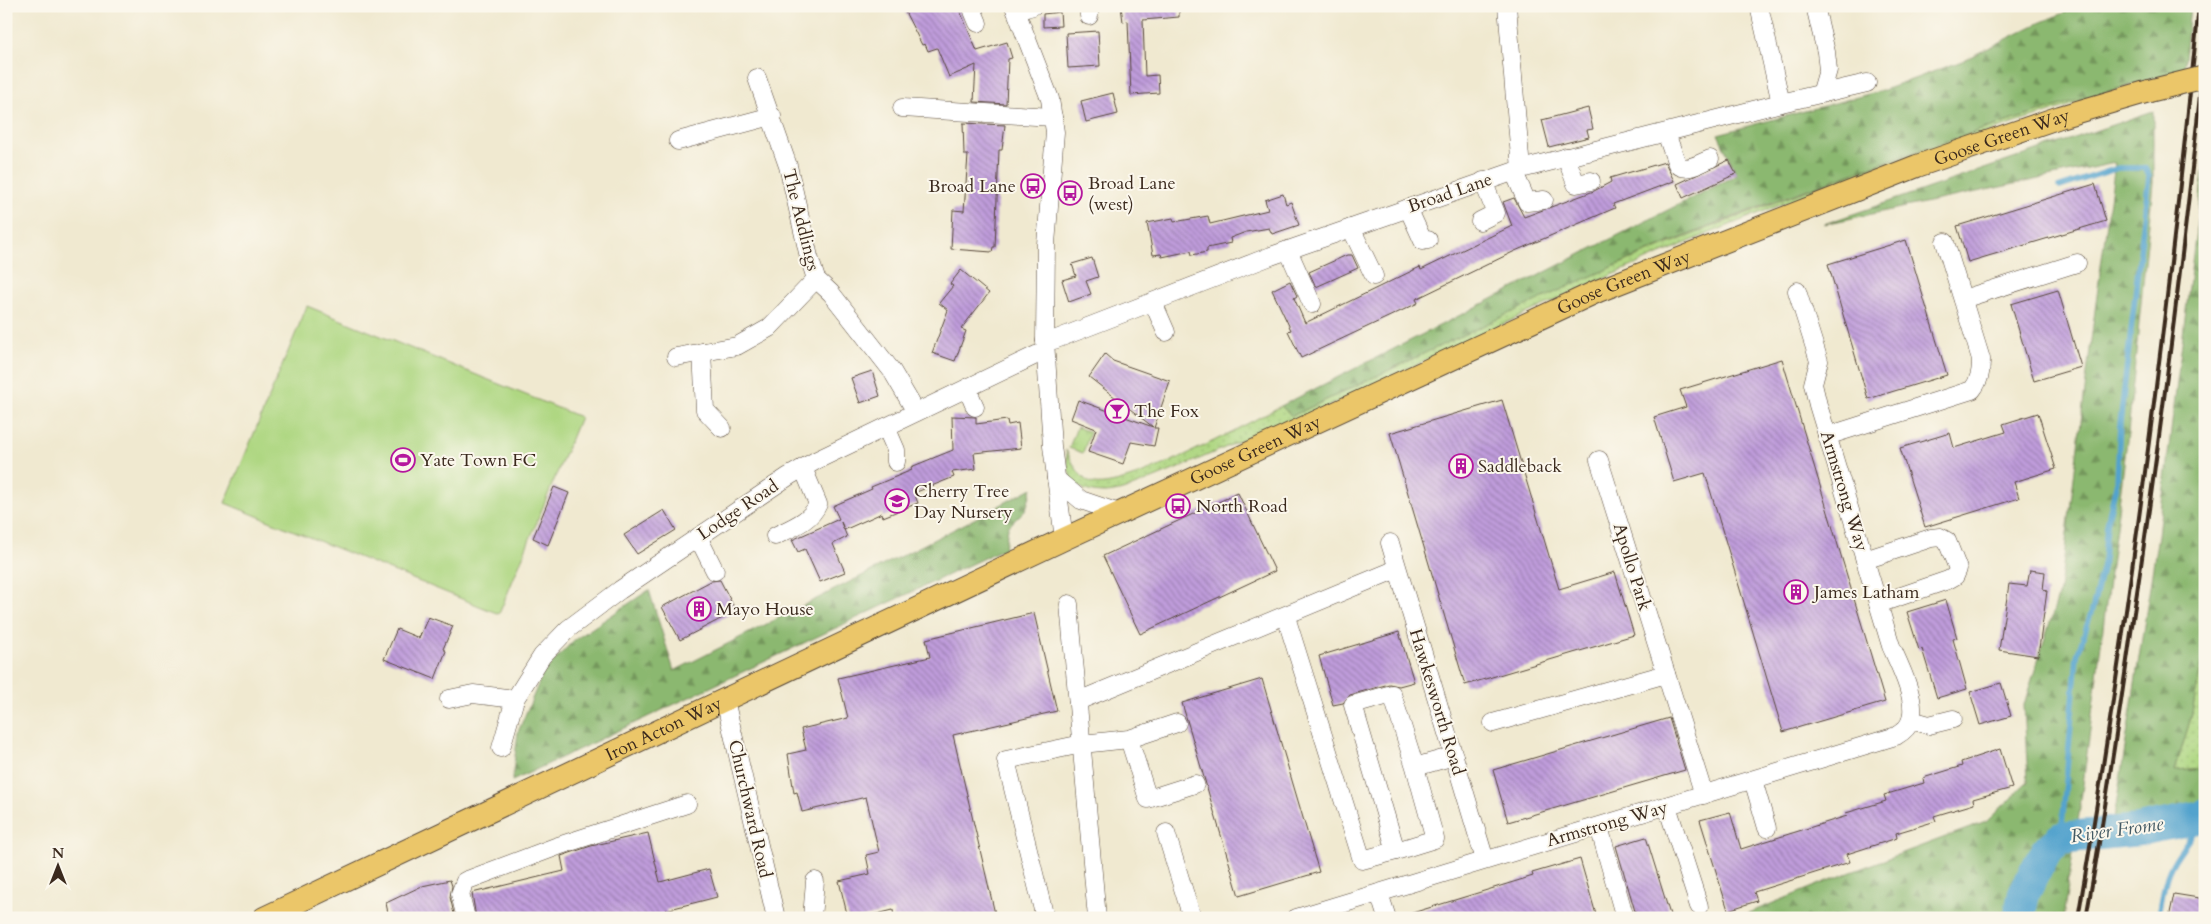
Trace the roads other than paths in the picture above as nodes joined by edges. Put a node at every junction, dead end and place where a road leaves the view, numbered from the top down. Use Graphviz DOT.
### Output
graph roads {
  1 [pos="1033,6"];
  2 [pos="1507,6"];
  3 [pos="1759,6"];
  4 [pos="1815,6"];
  5 [pos="1015,9"];
  6 [pos="2205,76"];
  7 [pos="757,78"];
  8 [pos="1867,83"];
  9 [pos="1821,94"];
  10 [pos="1781,103"];
  11 [pos="902,108"];
  12 [pos="772,116"];
  13 [pos="1053,117"];
  14 [pos="1666,133"];
  15 [pos="678,141"];
  16 [pos="1566,157"];
  17 [pos="1710,159"];
  18 [pos="1518,170"];
  19 [pos="1591,181"];
  20 [pos="1483,182"];
  21 [pos="1544,200"];
  22 [pos="1408,208"];
  23 [pos="1480,220"];
  24 [pos="1351,228"];
  25 [pos="1428,240"];
  26 [pos="1945,242"];
  27 [pos="1288,250"];
  28 [pos="2077,263"];
  29 [pos="1374,276"];
  30 [pos="816,279"];
  31 [pos="1797,291"];
  32 [pos="1962,299"];
  33 [pos="1153,302"];
  34 [pos="1312,304"];
  35 [pos="1166,332"];
  36 [pos="1045,347"];
  37 [pos="702,352"];
  38 [pos="676,357"];
  39 [pos="967,388"];
  40 [pos="975,407"];
  41 [pos="916,412"];
  42 [pos="886,427"];
  43 [pos="722,428"];
  44 [pos="1827,436"];
  45 [pos="1599,460"];
  46 [pos="896,462"];
  47 [pos="803,468"];
  48 [pos="1056,479"];
  49 [pos="1122,514"];
  50 [pos="775,536"];
  51 [pos="698,538"];
  52 [pos="1064,539"];
  53 [pos="1390,543"];
  54 [pos="1865,560"];
  55 [pos="1397,569"];
  56 [pos="715,571"];
  57 [pos="1070,604"];
  58 [pos="1878,604"];
  59 [pos="1286,617"];
  60 [pos="1666,674"];
  61 [pos="449,700"];
  62 [pos="515,700"];
  63 [pos="725,700"];
  64 [pos="1078,701"];
  65 [pos="1953,719"];
  66 [pos="1911,720"];
  67 [pos="1177,723"];
  68 [pos="1493,723"];
  69 [pos="1129,739"];
  70 [pos="1082,744"];
  71 [pos="501,748"];
  72 [pos="1454,756"];
  73 [pos="1415,767"];
  74 [pos="1753,780"];
  75 [pos="1195,784"];
  76 [pos="1704,795"];
  77 [pos="687,804"];
  78 [pos="1667,806"];
  79 [pos="1599,827"];
  80 [pos="1767,828"];
  81 [pos="1166,832"];
  82 [pos="1396,851"];
  83 [pos="1485,860"];
  84 [pos="815,881"];
  85 [pos="1379,893"];
  86 [pos="1699,906"];
  87 [pos="264,918"];
  88 [pos="466,918"];
  89 [pos="776,918"];
  90 [pos="812,918"];
  91 [pos="1045,918"];
  92 [pos="1097,918"];
  93 [pos="1190,918"];
  94 [pos="1296,918"];
  95 [pos="1387,918"];
  96 [pos="1625,918"];
  1 -- 5 [label="street"];
  2 -- 18 [label="street"];
  3 -- 10 [label="street"];
  4 -- 9 [label="street"];
  5 -- 13 [label="street"];
  6 -- 49 [label="main road, Goose Green Way, bridge"];
  7 -- 12 [label="street, The Addlings"];
  8 -- 9 [label="street, Broad Lane"];
  9 -- 10 [label="street, Broad Lane"];
  10 -- 14 [label="street, Broad Lane"];
  11 -- 13 [label="street"];
  12 -- 15 [label="street"];
  12 -- 30 [label="street, The Addlings"];
  13 -- 36 [label="street"];
  14 -- 16 [label="street, Broad Lane"];
  14 -- 17 [label="street"];
  16 -- 18 [label="street, Broad Lane"];
  16 -- 19 [label="street"];
  18 -- 20 [label="street, Broad Lane"];
  18 -- 21 [label="street"];
  20 -- 22 [label="street, Broad Lane"];
  20 -- 23 [label="street"];
  22 -- 24 [label="street, Broad Lane"];
  22 -- 25 [label="street"];
  24 -- 27 [label="street, Broad Lane"];
  24 -- 29 [label="street"];
  26 -- 32 [label="street"];
  27 -- 33 [label="street, Broad Lane"];
  27 -- 34 [label="street"];
  28 -- 32 [label="street"];
  30 -- 37 [label="street"];
  30 -- 41 [label="street, The Addlings"];
  31 -- 44 [label="street, Armstrong Way"];
  32 -- 44 [label="street"];
  33 -- 35 [label="street"];
  33 -- 36 [label="street, Broad Lane"];
  36 -- 39 [label="street, Lodge Road"];
  36 -- 48 [label="street"];
  37 -- 38 [label="street"];
  37 -- 43 [label="street"];
  39 -- 40 [label="street"];
  39 -- 41 [label="street, Lodge Road"];
  41 -- 42 [label="street, Lodge Road"];
  42 -- 46 [label="street"];
  42 -- 47 [label="street, Lodge Road"];
  44 -- 54 [label="street, Armstrong Way"];
  45 -- 60 [label="street, Apollo Park"];
  47 -- 50 [label="street"];
  47 -- 51 [label="street, Lodge Road"];
  48 -- 49 [label="street"];
  48 -- 52 [label="street"];
  49 -- 52 [label="main road, Goose Green Way"];
  51 -- 56 [label="street"];
  51 -- 62 [label="street, Lodge Road"];
  52 -- 63 [label="main road, Iron Acton Way"];
  53 -- 55 [label="street, Hawkesworth Road"];
  54 -- 58 [label="street, Armstrong Way"];
  54 -- 58 [label="street"];
  55 -- 59 [label="street"];
  55 -- 72 [label="street, Hawkesworth Road"];
  57 -- 64 [label="street"];
  58 -- 66 [label="street, Armstrong Way"];
  59 -- 64 [label="street"];
  59 -- 82 [label="street"];
  60 -- 68 [label="street"];
  60 -- 76 [label="street, Apollo Park"];
  61 -- 62 [label="street"];
  62 -- 71 [label="street, Lodge Road"];
  63 -- 87 [label="main road, Iron Acton Way"];
  63 -- 89 [label="street, Churchward Road"];
  64 -- 70 [label="street"];
  65 -- 66 [label="street"];
  66 -- 74 [label="street, Armstrong Way"];
  67 -- 69 [label="street"];
  69 -- 70 [label="street"];
  69 -- 75 [label="street"];
  70 -- 91 [label="street"];
  70 -- 92 [label="street"];
  72 -- 73 [label="street"];
  72 -- 83 [label="street, Hawkesworth Road"];
  73 -- 82 [label="street"];
  73 -- 82 [label="street"];
  74 -- 76 [label="street, Armstrong Way"];
  74 -- 80 [label="street"];
  76 -- 78 [label="street, Armstrong Way"];
  77 -- 88 [label="street"];
  78 -- 79 [label="street, Armstrong Way"];
  78 -- 86 [label="street"];
  79 -- 83 [label="street, Armstrong Way"];
  79 -- 96 [label="street"];
  81 -- 93 [label="street"];
  83 -- 85 [label="street, Armstrong Way"];
  84 -- 90 [label="street"];
  85 -- 94 [label="street, Armstrong Way"];
  85 -- 95 [label="street"];
}
